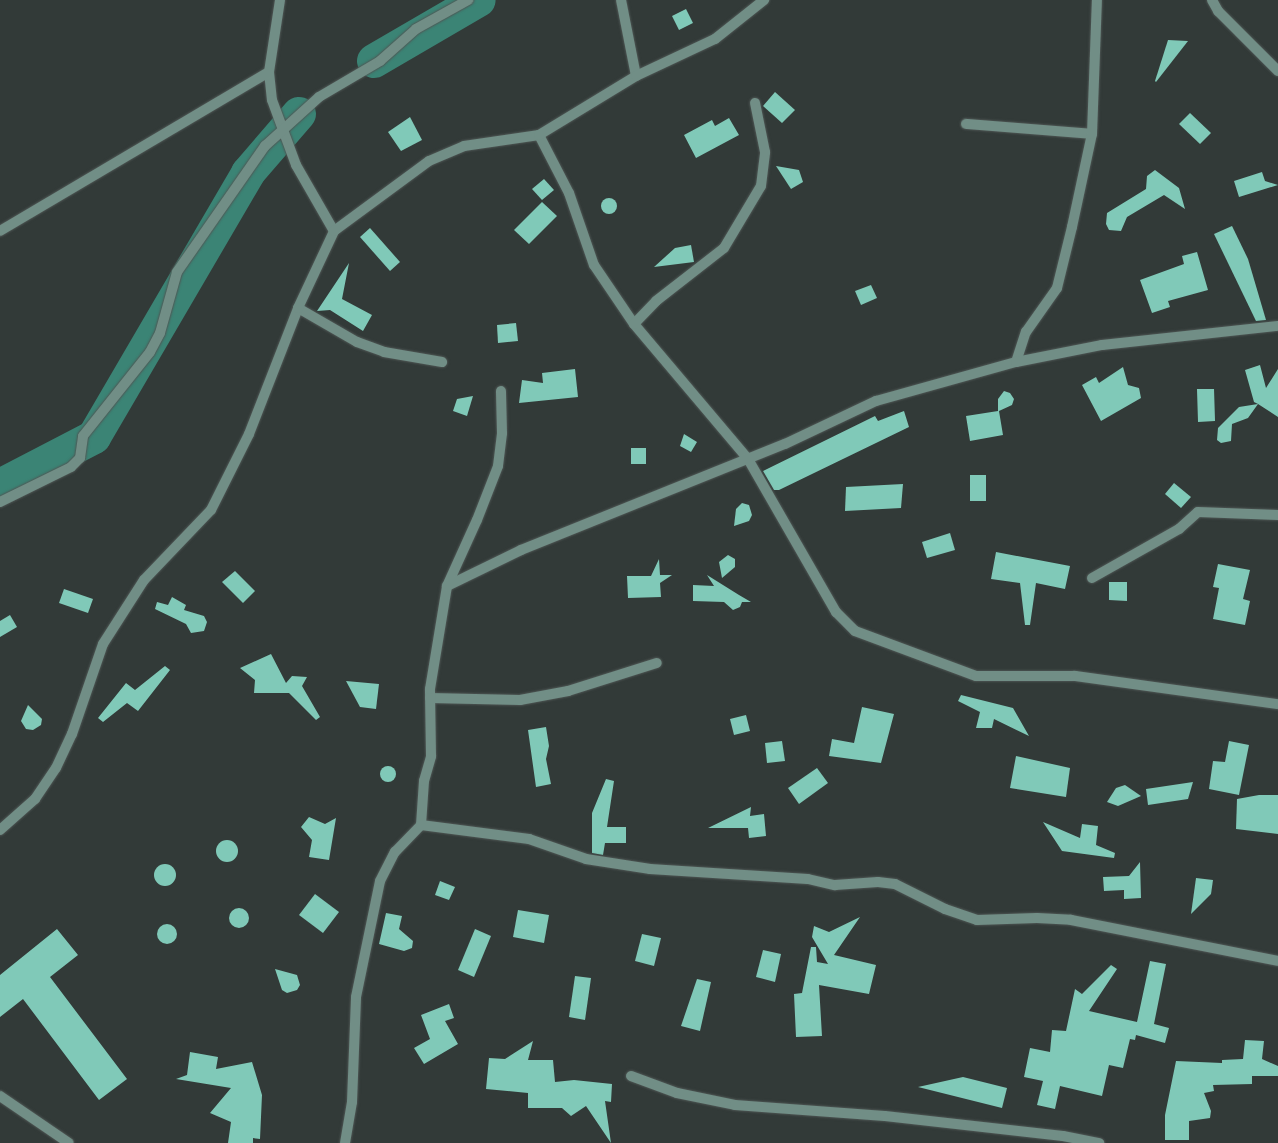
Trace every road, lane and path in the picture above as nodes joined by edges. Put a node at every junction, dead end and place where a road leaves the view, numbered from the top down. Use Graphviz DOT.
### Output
graph roads {
  1 [pos="280,0"];
  2 [pos="468,0"];
  3 [pos="621,0"];
  4 [pos="764,0"];
  5 [pos="1097,0"];
  6 [pos="1212,0"];
  7 [pos="1278,71"];
  8 [pos="269,72"];
  9 [pos="636,76"];
  10 [pos="755,103"];
  11 [pos="966,124"];
  12 [pos="285,128"];
  13 [pos="1092,134"];
  14 [pos="540,135"];
  15 [pos="0,231"];
  16 [pos="334,231"];
  17 [pos="298,308"];
  18 [pos="634,324"];
  19 [pos="1278,326"];
  20 [pos="442,362"];
  21 [pos="1016,362"];
  22 [pos="501,391"];
  23 [pos="748,459"];
  24 [pos="0,502"];
  25 [pos="1278,515"];
  26 [pos="1092,578"];
  27 [pos="447,586"];
  28 [pos="656,663"];
  29 [pos="430,698"];
  30 [pos="1278,704"];
  31 [pos="422,825"];
  32 [pos="0,830"];
  33 [pos="1278,960"];
  34 [pos="630,1076"];
  35 [pos="0,1096"];
  36 [pos="69,1143"];
  37 [pos="345,1143"];
  38 [pos="1099,1143"];
  1 -- 8 [label="street"];
  2 -- 12 [label="street"];
  3 -- 9 [label="street"];
  4 -- 9 [label="street"];
  5 -- 13 [label="street"];
  6 -- 7 [label="street"];
  8 -- 12 [label="street"];
  8 -- 15 [label="street"];
  9 -- 14 [label="street"];
  10 -- 18 [label="street"];
  11 -- 13 [label="street"];
  12 -- 16 [label="street"];
  12 -- 24 [label="street"];
  13 -- 21 [label="street"];
  14 -- 16 [label="street"];
  14 -- 18 [label="street"];
  16 -- 17 [label="street"];
  17 -- 20 [label="street"];
  17 -- 32 [label="street"];
  18 -- 23 [label="street"];
  19 -- 21 [label="street"];
  21 -- 23 [label="street"];
  22 -- 27 [label="street"];
  23 -- 27 [label="street"];
  23 -- 30 [label="street"];
  25 -- 26 [label="street"];
  27 -- 29 [label="street"];
  28 -- 29 [label="street"];
  29 -- 31 [label="street"];
  31 -- 33 [label="street"];
  31 -- 37 [label="street"];
  34 -- 38 [label="street"];
  35 -- 36 [label="street"];
}
